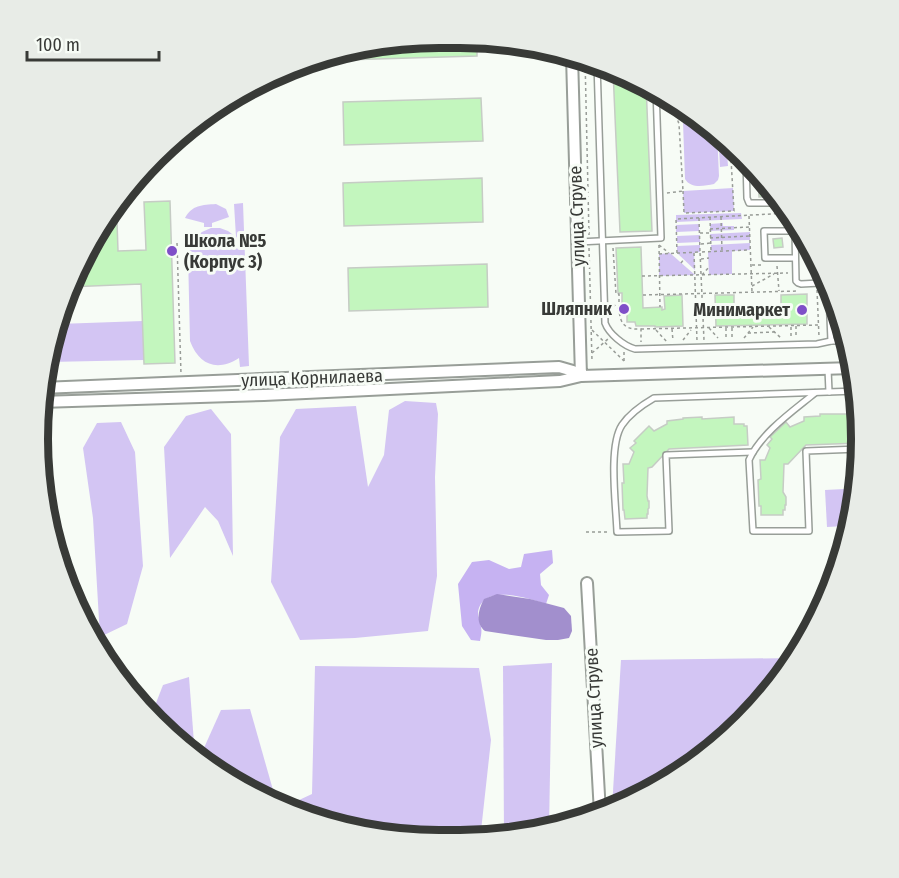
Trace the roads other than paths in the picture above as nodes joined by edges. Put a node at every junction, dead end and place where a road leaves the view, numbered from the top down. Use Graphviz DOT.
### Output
graph roads {
  1 [pos="573,65"];
  2 [pos="597,73"];
  3 [pos="657,101"];
  4 [pos="746,173"];
  5 [pos="771,203"];
  6 [pos="791,231"];
  7 [pos="795,238"];
  8 [pos="603,241"];
  9 [pos="583,242"];
  10 [pos="795,258"];
  11 [pos="818,283"];
  12 [pos="830,313"];
  13 [pos="831,341"];
  14 [pos="839,341"];
  15 [pos="844,368"];
  16 [pos="828,369"];
  17 [pos="581,376"];
  18 [pos="51,388"];
  19 [pos="829,392"];
  20 [pos="848,392"];
  21 [pos="815,393"];
  22 [pos="50,402"];
  23 [pos="851,449"];
  24 [pos="753,452"];
  25 [pos="587,583"];
  26 [pos="599,804"];
  1 -- 9 [label="street, улица Струве"];
  2 -- 8 [label="lane"];
  3 -- 8 [label="lane"];
  4 -- 5 [label="lane"];
  6 -- 10 [label="lane"];
  7 -- 10 [label="lane"];
  8 -- 9 [label="lane"];
  8 -- 13 [label="lane"];
  9 -- 17 [label="street, улица Струве"];
  10 -- 11 [label="lane"];
  12 -- 13 [label="lane"];
  13 -- 14 [label="lane"];
  15 -- 16 [label="street, улица Корнилаева"];
  16 -- 17 [label="street, улица Корнилаева"];
  16 -- 19 [label="lane"];
  17 -- 18 [label="street, улица Корнилаева"];
  17 -- 22 [label="street, улица Корнилаева"];
  19 -- 20 [label="lane"];
  19 -- 21 [label="lane"];
  21 -- 24 [label="lane"];
  21 -- 24 [label="lane"];
  23 -- 24 [label="lane"];
  25 -- 26 [label="street, улица Струве"];
}
